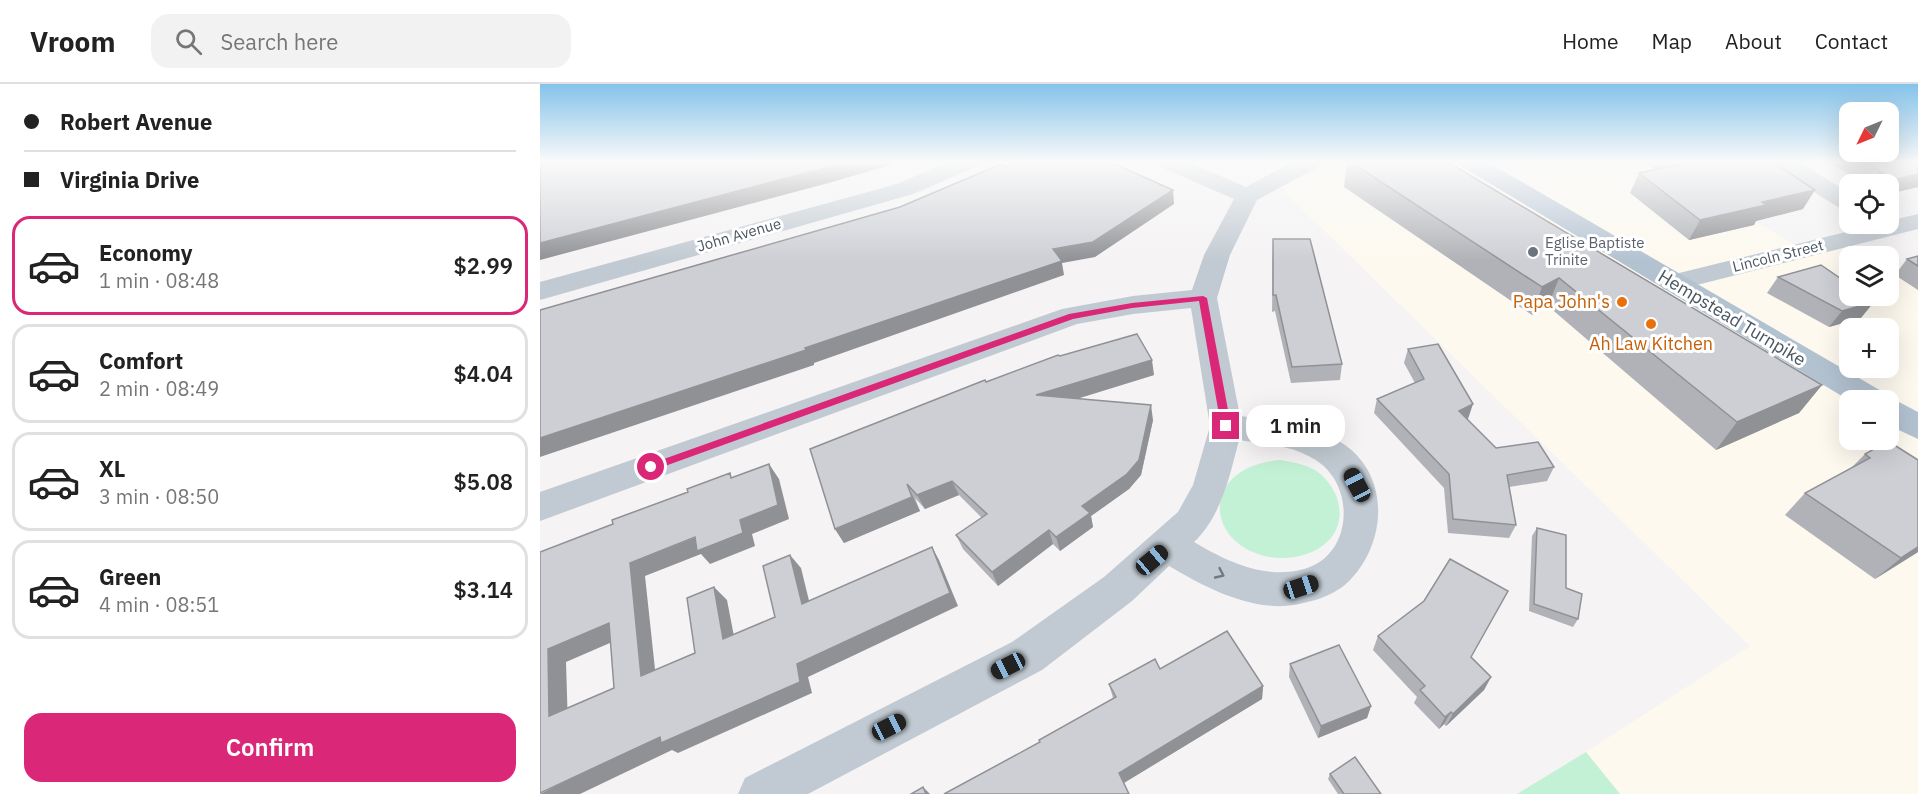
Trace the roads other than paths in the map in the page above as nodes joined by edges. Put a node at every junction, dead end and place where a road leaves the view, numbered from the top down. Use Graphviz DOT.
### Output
graph roads {
  1 [pos="887,194"];
  2 [pos="1243,194"];
  3 [pos="1250,194"];
  4 [pos="1524,194"];
  5 [pos="1247,196"];
  6 [pos="1918,221"];
  7 [pos="1899,224"];
  8 [pos="1855,234"];
  9 [pos="1673,283"];
  10 [pos="540,291"];
  11 [pos="1203,298"];
  12 [pos="1855,390"];
  13 [pos="1899,416"];
  14 [pos="1226,426"];
  15 [pos="1918,427"];
  16 [pos="540,507"];
  17 [pos="1169,546"];
  18 [pos="761,794"];
  1 -- 10 [label="street, John Avenue"];
  2 -- 5 [label="street"];
  3 -- 5 [label="street"];
  4 -- 9 [label="main road, Hempstead Turnpike"];
  5 -- 11 [label="street"];
  6 -- 7 [label="street, Lincoln Street"];
  8 -- 9 [label="street, Lincoln Street"];
  9 -- 12 [label="main road, Hempstead Turnpike"];
  11 -- 14 [label="street"];
  11 -- 16 [label="street"];
  13 -- 15 [label="main road"];
  14 -- 17 [label="street"];
  17 -- 14 [label="street, one-way"];
  17 -- 18 [label="street"];
}
